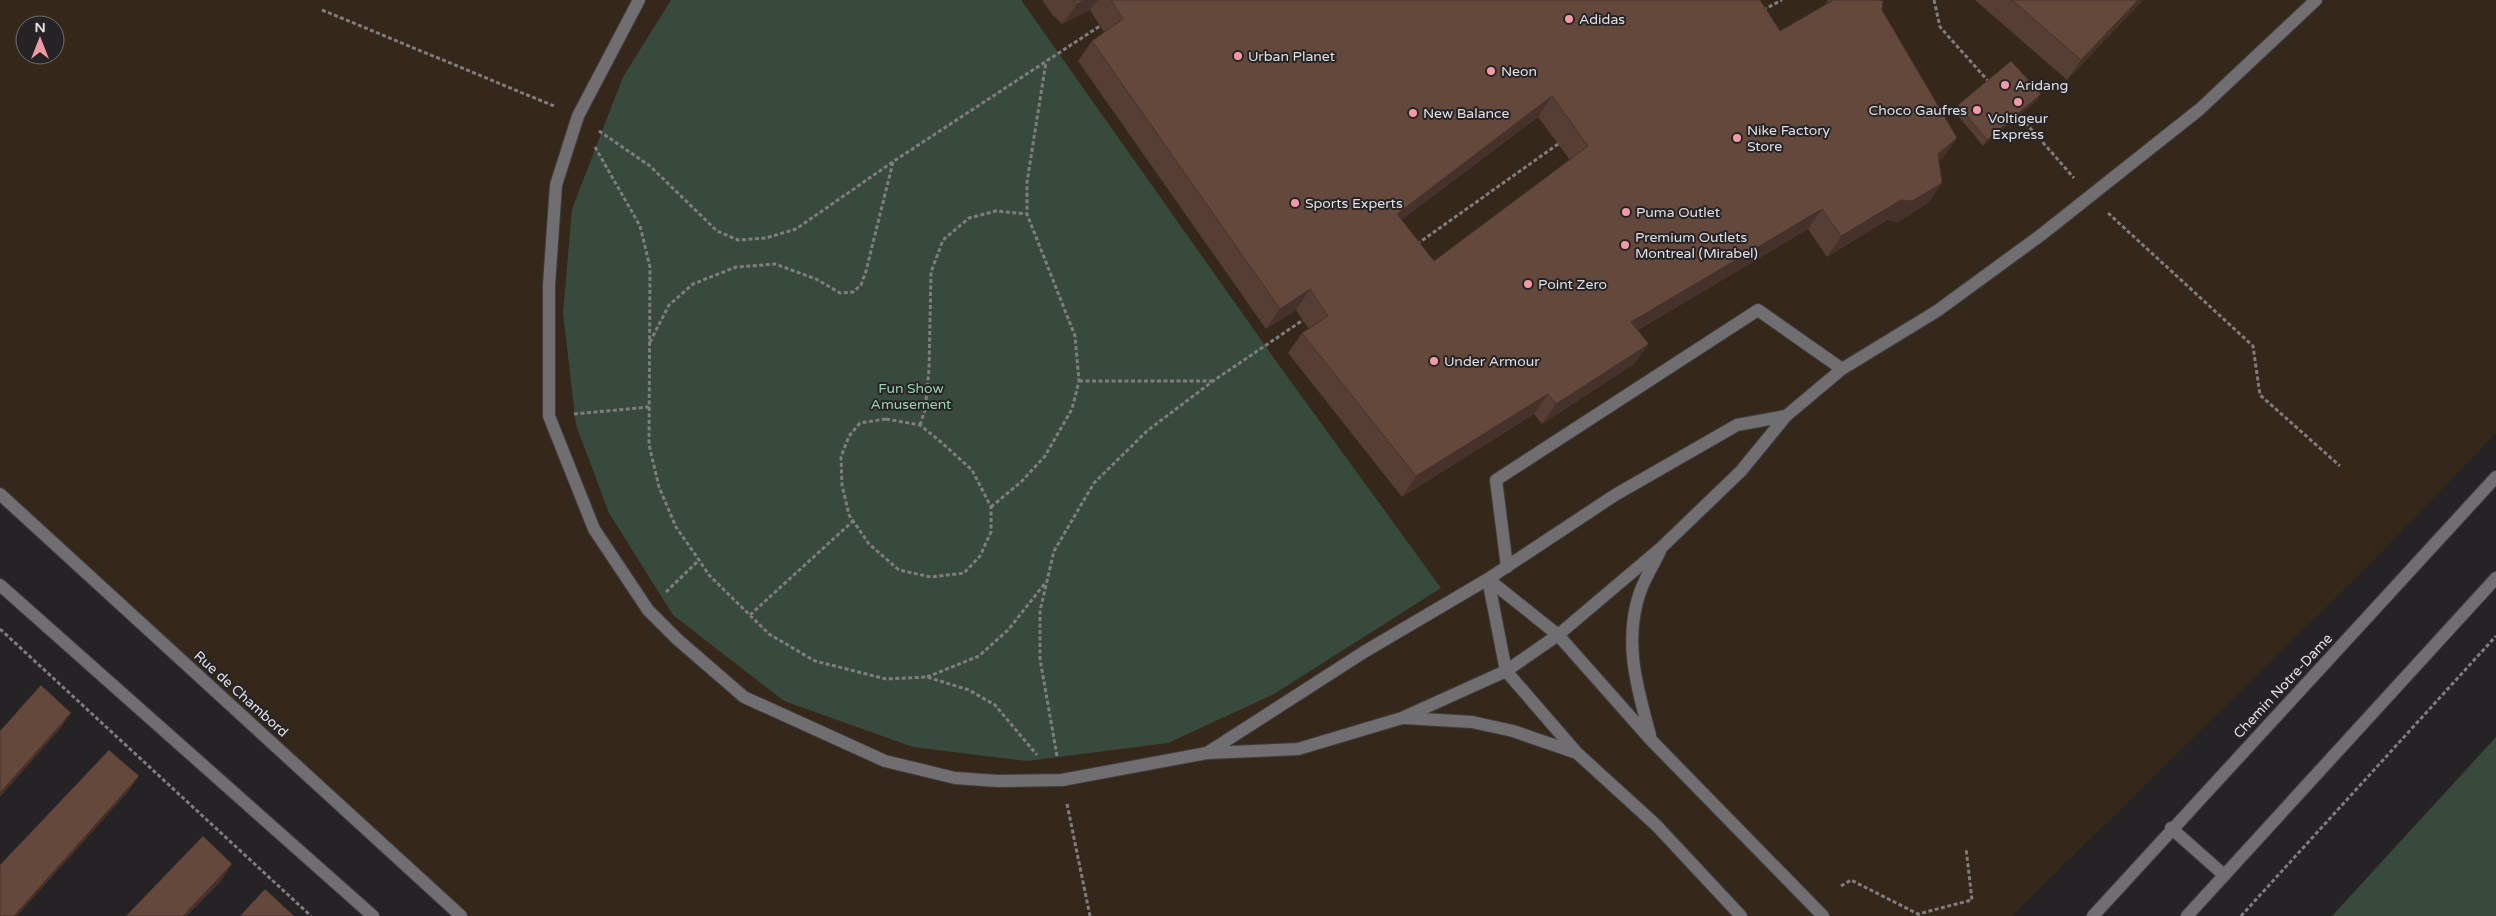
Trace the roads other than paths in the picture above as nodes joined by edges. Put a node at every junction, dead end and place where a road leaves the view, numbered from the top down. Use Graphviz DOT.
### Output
graph roads {
  1 [pos="639,0"];
  2 [pos="2316,0"];
  3 [pos="1842,369"];
  4 [pos="1786,416"];
  5 [pos="2496,477"];
  6 [pos="0,494"];
  7 [pos="1662,547"];
  8 [pos="1507,566"];
  9 [pos="2496,578"];
  10 [pos="1488,579"];
  11 [pos="0,585"];
  12 [pos="1558,635"];
  13 [pos="1506,672"];
  14 [pos="1402,718"];
  15 [pos="1651,740"];
  16 [pos="1208,753"];
  17 [pos="1577,753"];
  18 [pos="2172,828"];
  19 [pos="2224,875"];
  20 [pos="373,916"];
  21 [pos="461,916"];
  22 [pos="1741,916"];
  23 [pos="1823,916"];
  24 [pos="2093,916"];
  25 [pos="2187,916"];
  1 -- 16 [label="street"];
  2 -- 3 [label="street"];
  3 -- 4 [label="street"];
  3 -- 8 [label="street"];
  4 -- 7 [label="street"];
  4 -- 8 [label="street"];
  5 -- 18 [label="street, Chemin Notre-Dame"];
  6 -- 21 [label="street, Rue de Chambord"];
  7 -- 12 [label="street"];
  7 -- 15 [label="street"];
  8 -- 10 [label="street"];
  9 -- 19 [label="street"];
  10 -- 12 [label="street"];
  10 -- 13 [label="street"];
  10 -- 16 [label="street"];
  11 -- 20 [label="street"];
  12 -- 13 [label="street"];
  12 -- 15 [label="street"];
  13 -- 14 [label="street"];
  13 -- 17 [label="street"];
  14 -- 16 [label="street"];
  14 -- 17 [label="street"];
  15 -- 23 [label="street"];
  17 -- 22 [label="street"];
  18 -- 19 [label="street"];
  18 -- 24 [label="street, Chemin Notre-Dame"];
  19 -- 25 [label="street"];
}
